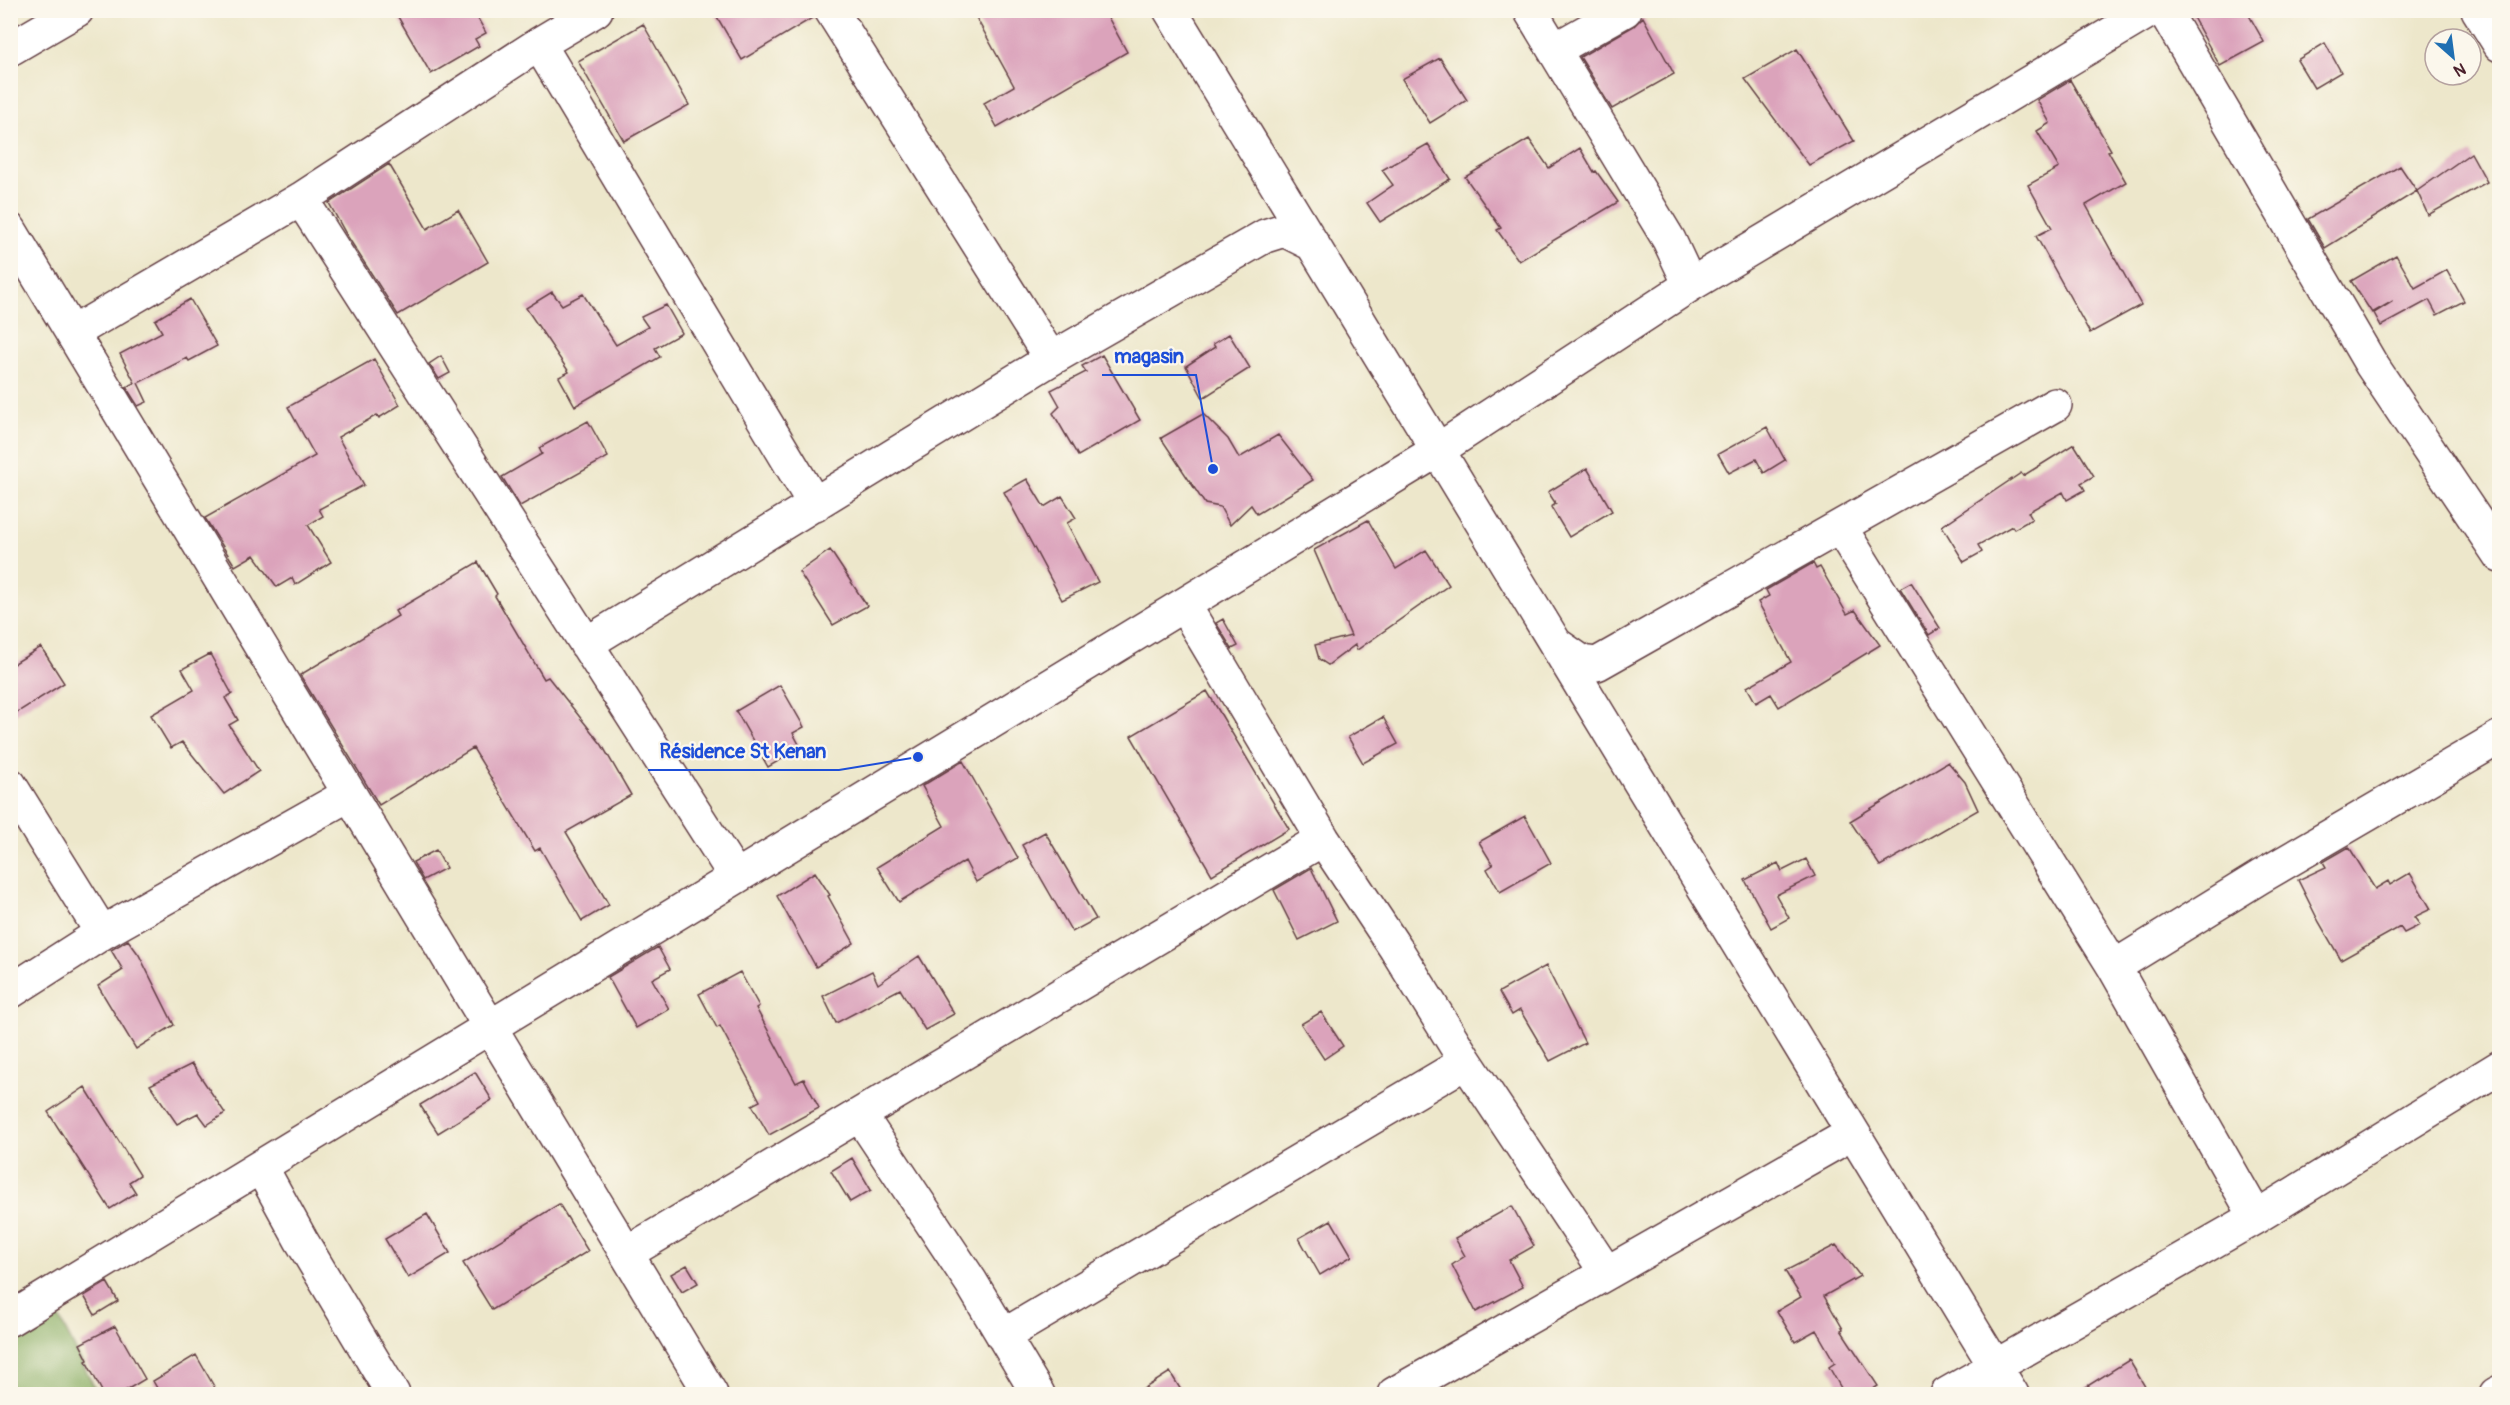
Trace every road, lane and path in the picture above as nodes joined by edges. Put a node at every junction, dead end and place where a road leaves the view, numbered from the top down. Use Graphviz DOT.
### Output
graph roads {
  1 [pos="77,10"];
  2 [pos="596,10"];
  3 [pos="831,10"];
  4 [pos="1170,10"];
  5 [pos="1530,10"];
  6 [pos="1625,10"];
  7 [pos="2151,10"];
  8 [pos="2164,10"];
  9 [pos="2478,10"];
  10 [pos="539,44"];
  11 [pos="2499,45"];
  12 [pos="10,49"];
  13 [pos="1554,50"];
  14 [pos="301,199"];
  15 [pos="10,230"];
  16 [pos="1312,244"];
  17 [pos="1690,285"];
  18 [pos="74,332"];
  19 [pos="1051,359"];
  20 [pos="2055,405"];
  21 [pos="1438,450"];
  22 [pos="815,505"];
  23 [pos="1840,527"];
  24 [pos="2499,556"];
  25 [pos="1184,604"];
  26 [pos="1554,643"];
  27 [pos="586,644"];
  28 [pos="2499,737"];
  29 [pos="10,785"];
  30 [pos="348,795"];
  31 [pos="1323,839"];
  32 [pos="736,877"];
  33 [pos="102,933"];
  34 [pos="2114,967"];
  35 [pos="10,992"];
  36 [pos="491,1026"];
  37 [pos="1466,1062"];
  38 [pos="2499,1067"];
  39 [pos="860,1115"];
  40 [pos="1853,1133"];
  41 [pos="261,1167"];
  42 [pos="2256,1217"];
  43 [pos="627,1253"];
  44 [pos="1606,1272"];
  45 [pos="10,1319"];
  46 [pos="1003,1336"];
  47 [pos="1994,1366"];
  48 [pos="393,1395"];
  49 [pos="711,1395"];
  50 [pos="1038,1395"];
  51 [pos="1394,1395"];
  52 [pos="1947,1395"];
  53 [pos="2012,1395"];
  1 -- 12 [label="street"];
  2 -- 10 [label="street"];
  3 -- 19 [label="street"];
  4 -- 16 [label="street"];
  5 -- 13 [label="street"];
  6 -- 13 [label="street"];
  7 -- 17 [label="street"];
  8 -- 24 [label="street"];
  9 -- 11 [label="street"];
  10 -- 14 [label="street"];
  10 -- 22 [label="street"];
  13 -- 17 [label="street"];
  14 -- 18 [label="street"];
  14 -- 27 [label="street"];
  15 -- 18 [label="street"];
  16 -- 19 [label="street"];
  16 -- 21 [label="street"];
  17 -- 21 [label="street"];
  18 -- 30 [label="street"];
  19 -- 22 [label="street"];
  20 -- 23 [label="street"];
  21 -- 25 [label="street"];
  21 -- 26 [label="street"];
  22 -- 27 [label="street"];
  23 -- 26 [label="street"];
  23 -- 34 [label="street"];
  25 -- 31 [label="street"];
  25 -- 32 [label="street"];
  26 -- 40 [label="street"];
  27 -- 32 [label="street"];
  28 -- 34 [label="street"];
  29 -- 33 [label="street"];
  30 -- 33 [label="street"];
  30 -- 36 [label="street"];
  31 -- 37 [label="street"];
  31 -- 39 [label="street"];
  32 -- 36 [label="street"];
  33 -- 35 [label="street"];
  34 -- 42 [label="street"];
  36 -- 41 [label="street"];
  36 -- 43 [label="street"];
  37 -- 44 [label="street"];
  37 -- 46 [label="street"];
  38 -- 42 [label="street"];
  39 -- 43 [label="street"];
  39 -- 46 [label="street"];
  40 -- 44 [label="street"];
  40 -- 47 [label="street"];
  41 -- 45 [label="street"];
  41 -- 48 [label="street"];
  42 -- 47 [label="street"];
  43 -- 49 [label="street"];
  44 -- 51 [label="street"];
  46 -- 50 [label="street"];
  47 -- 52 [label="street"];
  47 -- 53 [label="street"];
}
